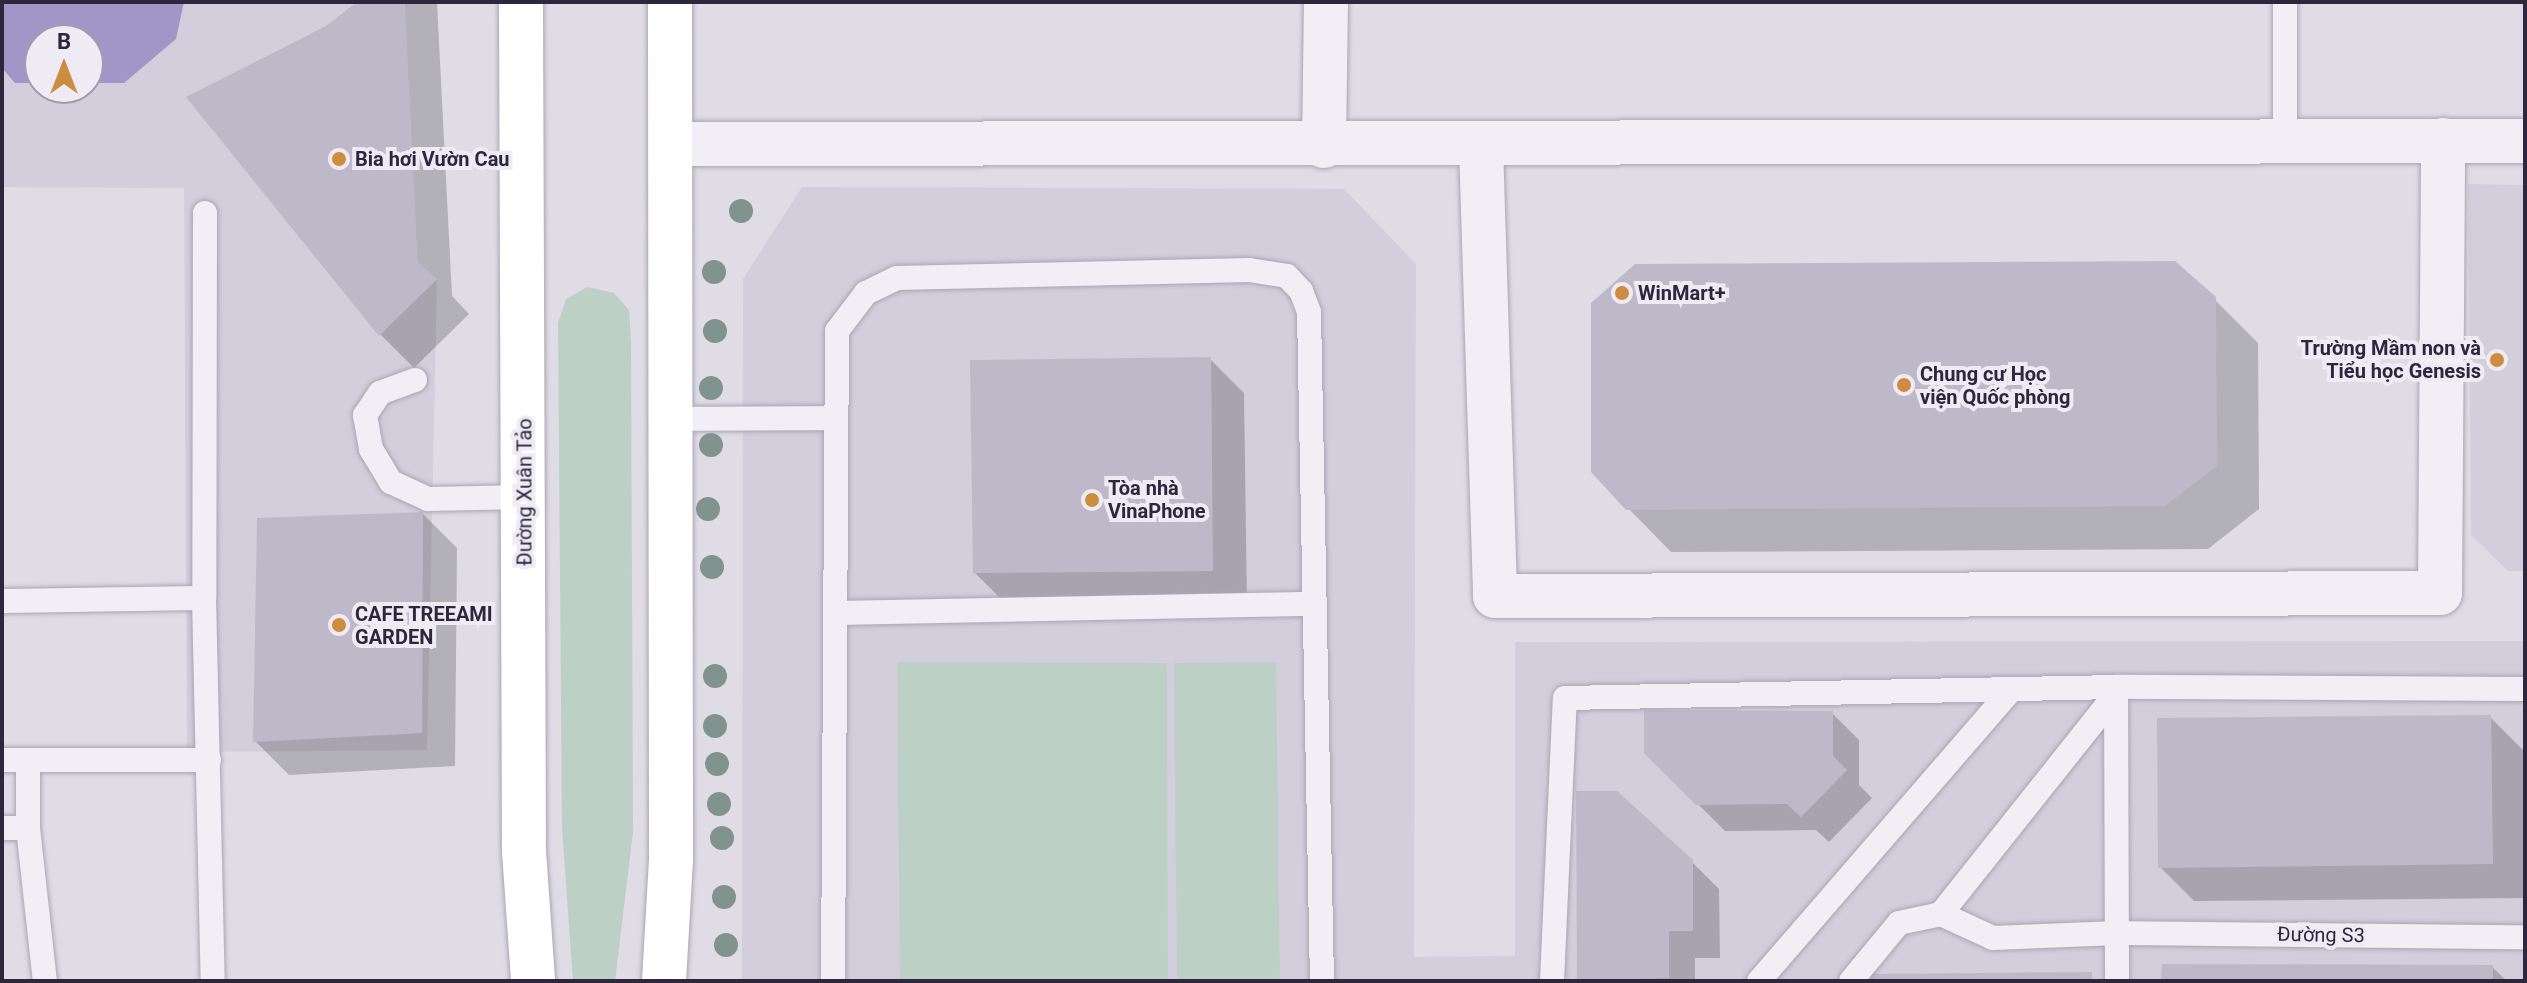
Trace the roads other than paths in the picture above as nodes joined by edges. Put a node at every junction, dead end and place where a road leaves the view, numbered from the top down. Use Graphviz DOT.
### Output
graph roads {
  1 [pos="521,2"];
  2 [pos="670,2"];
  3 [pos="1326,2"];
  4 [pos="2285,2"];
  5 [pos="2443,140"];
  6 [pos="2285,141"];
  7 [pos="2525,141"];
  8 [pos="671,144"];
  9 [pos="1324,146"];
  10 [pos="1481,146"];
  11 [pos="205,213"];
  12 [pos="415,380"];
  13 [pos="836,418"];
  14 [pos="671,419"];
  15 [pos="526,497"];
  16 [pos="204,598"];
  17 [pos="2,601"];
  18 [pos="1315,604"];
  19 [pos="836,613"];
  20 [pos="2116,687"];
  21 [pos="2012,689"];
  22 [pos="2525,689"];
  23 [pos="2,760"];
  24 [pos="28,760"];
  25 [pos="209,760"];
  26 [pos="2,828"];
  27 [pos="28,828"];
  28 [pos="1941,914"];
  29 [pos="2117,933"];
  30 [pos="2525,937"];
  31 [pos="45,981"];
  32 [pos="213,981"];
  33 [pos="533,981"];
  34 [pos="664,981"];
  35 [pos="833,981"];
  36 [pos="1322,981"];
  37 [pos="1552,981"];
  38 [pos="1759,981"];
  39 [pos="1851,981"];
  40 [pos="2117,981"];
  1 -- 15 [label="main road, Đường Xuân Tảo"];
  2 -- 8 [label="main road"];
  3 -- 9 [label="street"];
  4 -- 6 [label="lane"];
  5 -- 6 [label="street"];
  5 -- 7 [label="street"];
  5 -- 10 [label="street"];
  6 -- 10 [label="street"];
  8 -- 9 [label="street"];
  8 -- 14 [label="main road"];
  9 -- 10 [label="street"];
  11 -- 16 [label="lane"];
  12 -- 15 [label="lane"];
  13 -- 14 [label="lane"];
  13 -- 18 [label="lane"];
  13 -- 19 [label="lane"];
  14 -- 34 [label="main road"];
  15 -- 33 [label="main road, Đường Xuân Tảo"];
  16 -- 17 [label="lane"];
  16 -- 25 [label="lane"];
  18 -- 19 [label="lane"];
  18 -- 36 [label="lane"];
  19 -- 35 [label="lane"];
  20 -- 21 [label="lane"];
  20 -- 22 [label="lane"];
  20 -- 28 [label="lane"];
  20 -- 29 [label="lane"];
  21 -- 37 [label="lane"];
  21 -- 38 [label="lane"];
  23 -- 24 [label="lane"];
  24 -- 25 [label="lane"];
  24 -- 27 [label="lane"];
  25 -- 32 [label="lane"];
  26 -- 27 [label="lane"];
  27 -- 31 [label="lane"];
  28 -- 29 [label="lane, Đường S3"];
  28 -- 39 [label="lane"];
  29 -- 30 [label="lane, Đường S3"];
  29 -- 40 [label="lane"];
}
